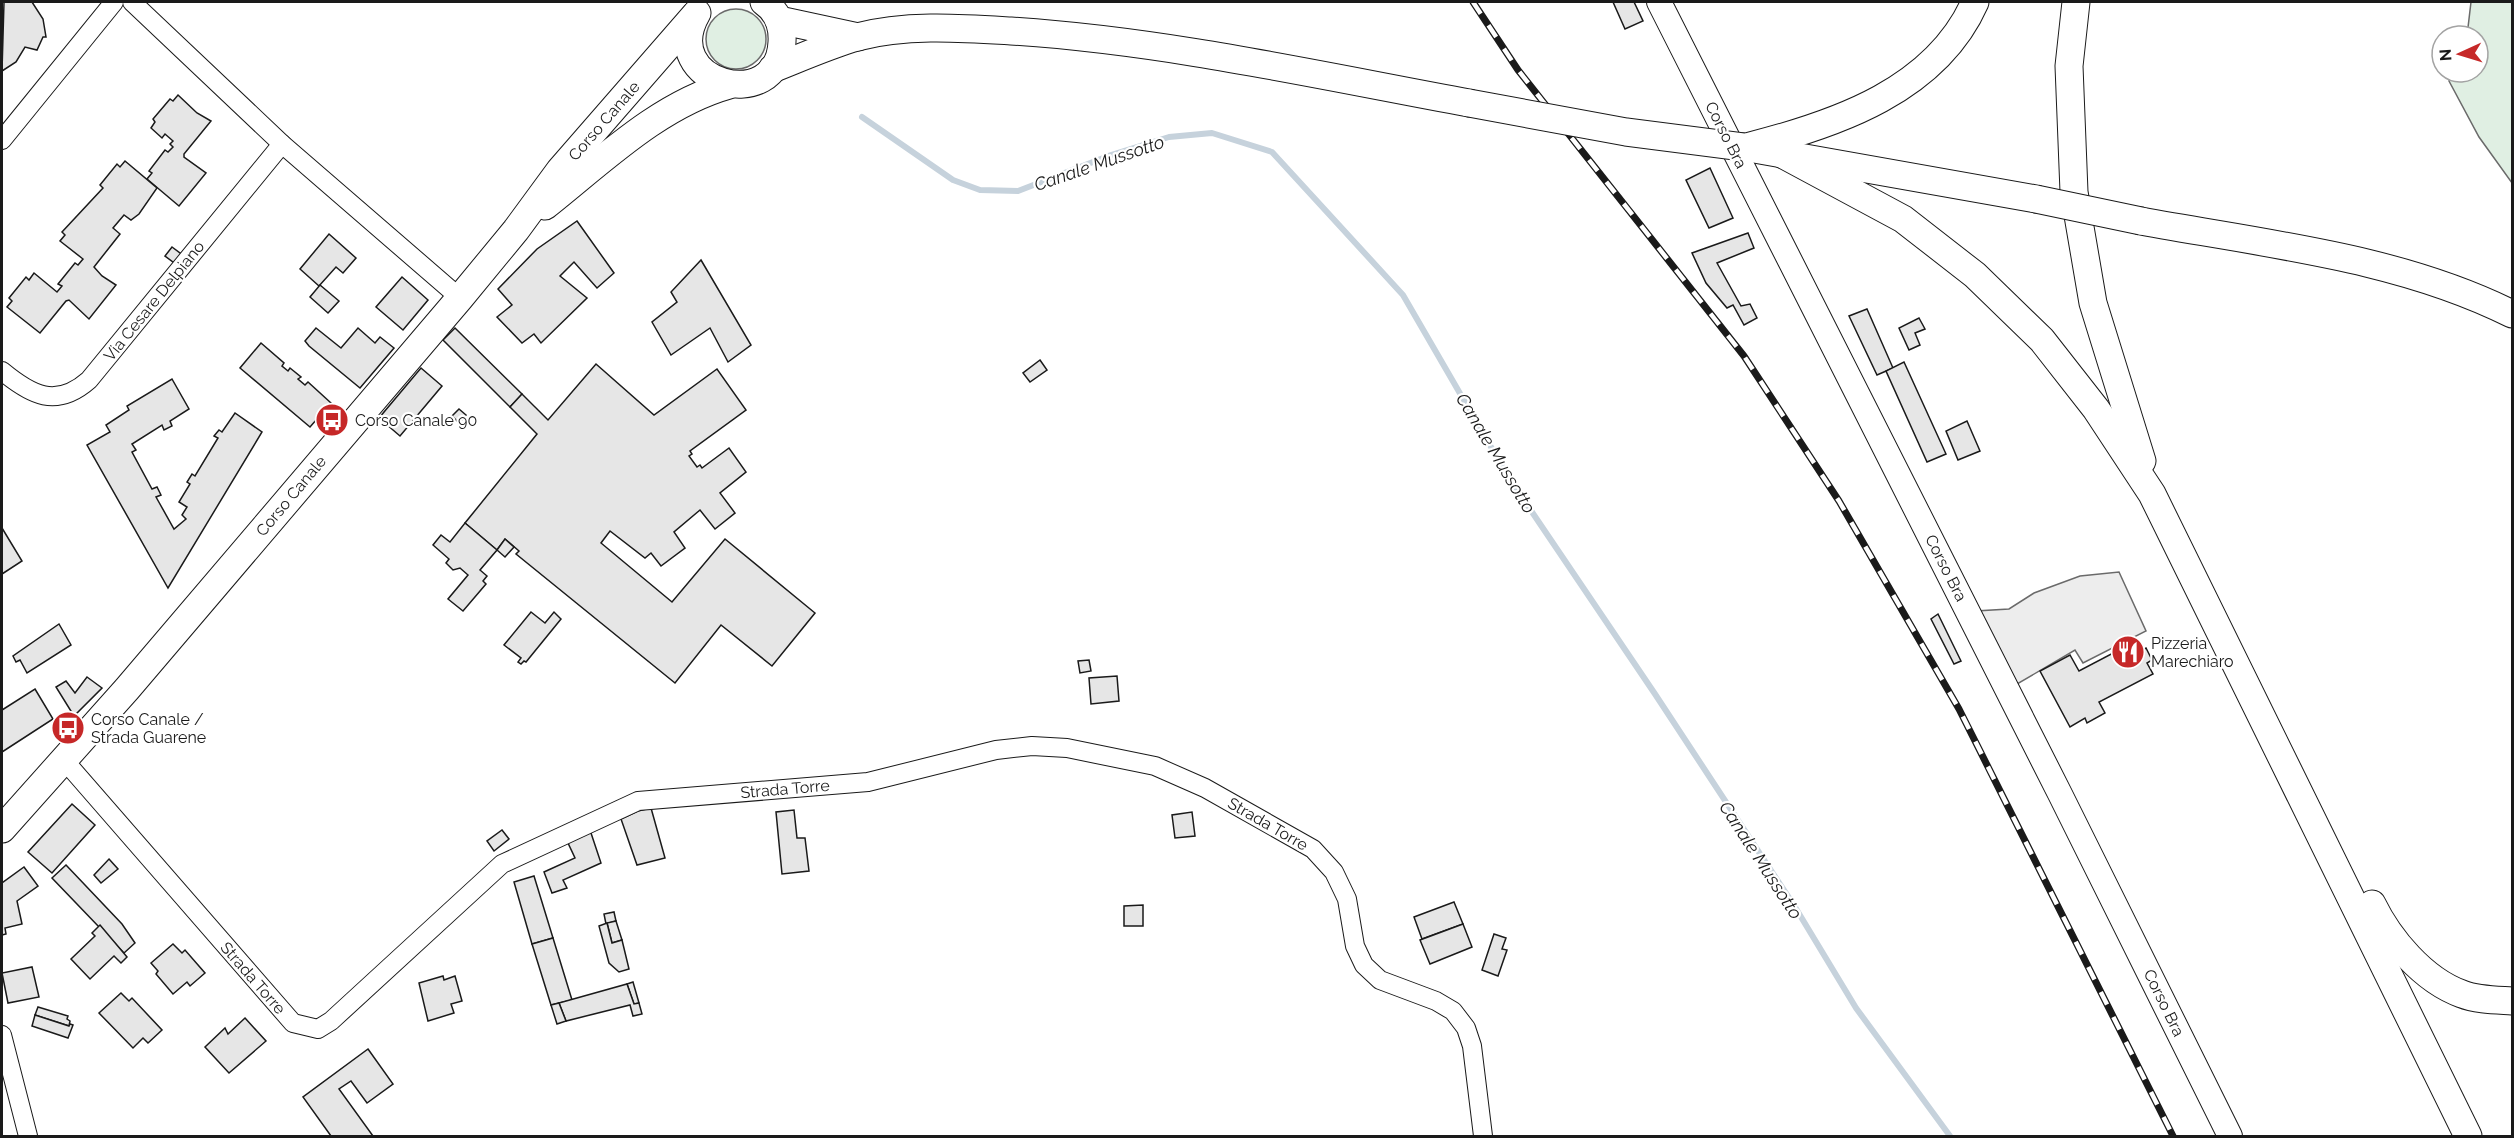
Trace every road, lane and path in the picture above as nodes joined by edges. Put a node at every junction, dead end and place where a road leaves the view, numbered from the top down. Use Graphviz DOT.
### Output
graph roads {
  1 [pos="114,2"];
  2 [pos="132,2"];
  3 [pos="1659,2"];
  4 [pos="1975,2"];
  5 [pos="2076,2"];
  6 [pos="770,7"];
  7 [pos="701,8"];
  8 [pos="858,37"];
  9 [pos="772,69"];
  10 [pos="729,85"];
  11 [pos="2,140"];
  12 [pos="282,144"];
  13 [pos="1779,147"];
  14 [pos="516,230"];
  15 [pos="460,298"];
  16 [pos="2512,315"];
  17 [pos="2,371"];
  18 [pos="2152,494"];
  19 [pos="2254,702"];
  20 [pos="64,760"];
  21 [pos="2,803"];
  22 [pos="2,829"];
  23 [pos="2512,1001"];
  24 [pos="2,1035"];
  25 [pos="28,1137"];
  26 [pos="1483,1137"];
  27 [pos="2230,1137"];
  28 [pos="2468,1137"];
  1 -- 11 [label="street"];
  2 -- 12 [label="street"];
  3 -- 27 [label="street, Corso Bra"];
  4 -- 13 [label="main road"];
  5 -- 18 [label="main road"];
  6 -- 8 [label="main road"];
  6 -- 9 [label="main road"];
  7 -- 10 [label="main road"];
  7 -- 14 [label="main road, Corso Canale"];
  8 -- 9 [label="main road, Corso Canale"];
  8 -- 13 [label="main road, bridge"];
  9 -- 10 [label="main road, Corso Canale"];
  10 -- 14 [label="main road, Corso Canale"];
  12 -- 15 [label="street"];
  12 -- 17 [label="street, Via Cesare Delpiano"];
  13 -- 16 [label="main road, bridge"];
  13 -- 18 [label="main road"];
  14 -- 15 [label="main road, Corso Canale"];
  15 -- 20 [label="main road, Corso Canale"];
  18 -- 19 [label="main road"];
  19 -- 23 [label="main road"];
  19 -- 28 [label="main road"];
  20 -- 21 [label="main road, Corso Canale"];
  20 -- 22 [label="main road, Corso Canale"];
  20 -- 26 [label="street, Strada Torre"];
  24 -- 25 [label="street"];
}
